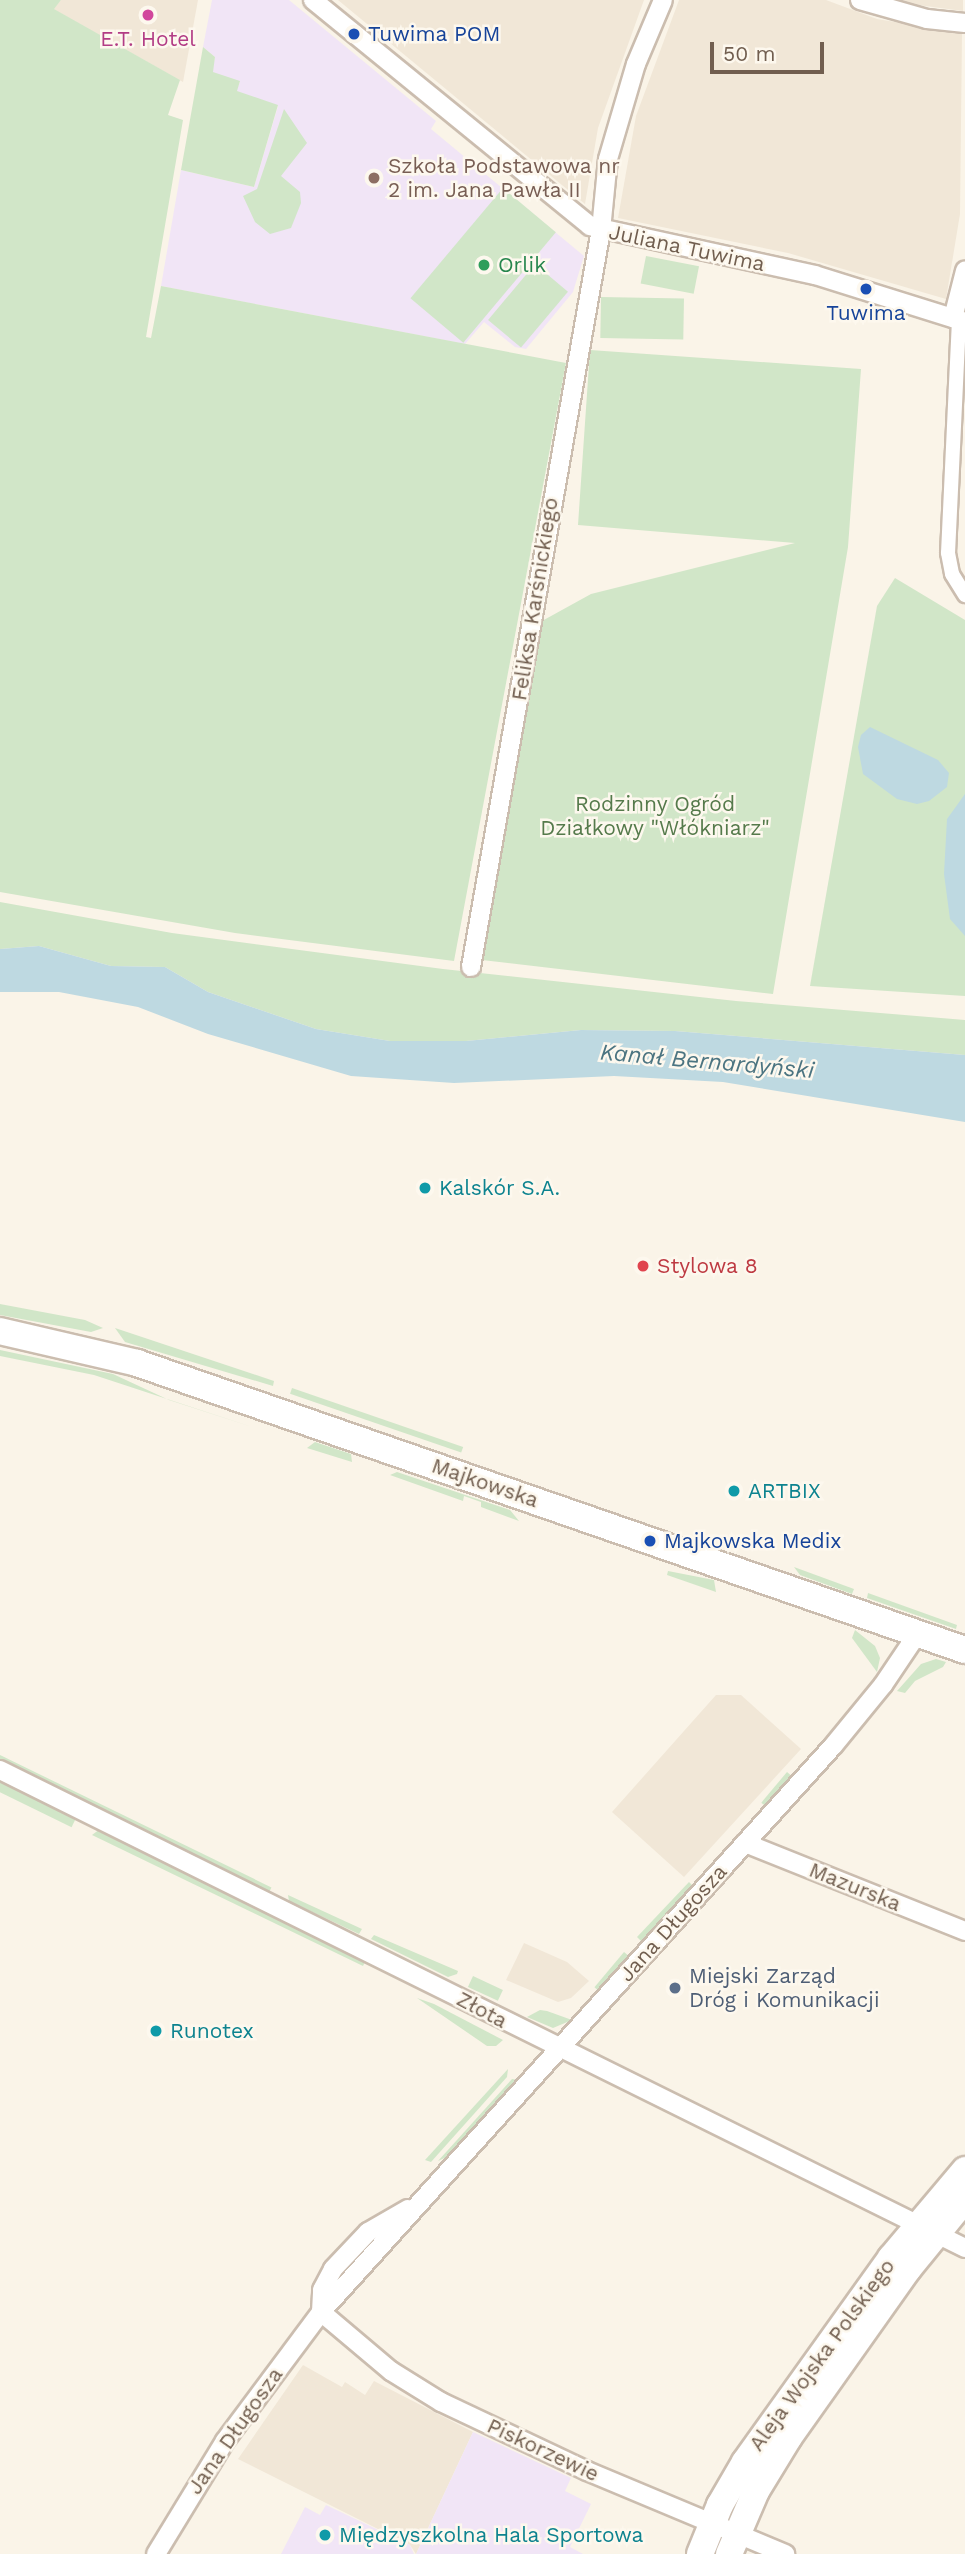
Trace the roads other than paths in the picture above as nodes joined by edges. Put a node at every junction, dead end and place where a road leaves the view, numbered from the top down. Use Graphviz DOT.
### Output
graph roads {
  1 [pos="313,0"];
  2 [pos="663,0"];
  3 [pos="860,0"];
  4 [pos="965,23"];
  5 [pos="601,230"];
  6 [pos="965,271"];
  7 [pos="959,320"];
  8 [pos="965,595"];
  9 [pos="471,967"];
  10 [pos="0,1331"];
  11 [pos="918,1633"];
  12 [pos="965,1650"];
  13 [pos="0,1770"];
  14 [pos="745,1843"];
  15 [pos="965,1931"];
  16 [pos="559,2049"];
  17 [pos="965,2170"];
  18 [pos="965,2199"];
  19 [pos="926,2229"];
  20 [pos="965,2248"];
  21 [pos="321,2312"];
  22 [pos="711,2524"];
  23 [pos="732,2544"];
  24 [pos="156,2554"];
  25 [pos="700,2554"];
  26 [pos="785,2554"];
  1 -- 5 [label="street, Juliana Tuwima"];
  2 -- 5 [label="street, Feliksa Karśnickiego"];
  3 -- 4 [label="street"];
  5 -- 7 [label="street, Juliana Tuwima"];
  5 -- 9 [label="street, Feliksa Karśnickiego"];
  6 -- 7 [label="street"];
  7 -- 8 [label="street"];
  10 -- 11 [label="main road, Majkowska"];
  11 -- 12 [label="main road, Majkowska"];
  11 -- 14 [label="street, Jana Długosza"];
  13 -- 16 [label="street, Złota"];
  14 -- 15 [label="street, Mazurska"];
  14 -- 16 [label="street, Jana Długosza"];
  16 -- 19 [label="street, Złota"];
  16 -- 21 [label="street, Jana Długosza"];
  17 -- 19 [label="main road, Aleja Wojska Polskiego"];
  18 -- 19 [label="main road, Aleja Wojska Polskiego"];
  19 -- 20 [label="street, Złota"];
  19 -- 22 [label="main road, Aleja Wojska Polskiego"];
  19 -- 23 [label="main road, Aleja Wojska Polskiego"];
  21 -- 22 [label="street, Piskorzewie"];
  21 -- 24 [label="street, Jana Długosza"];
  22 -- 23 [label="street, Piskorzewie"];
  22 -- 25 [label="main road, Aleja Wojska Polskiego"];
  23 -- 26 [label="street, Piskorzewie"];
}
